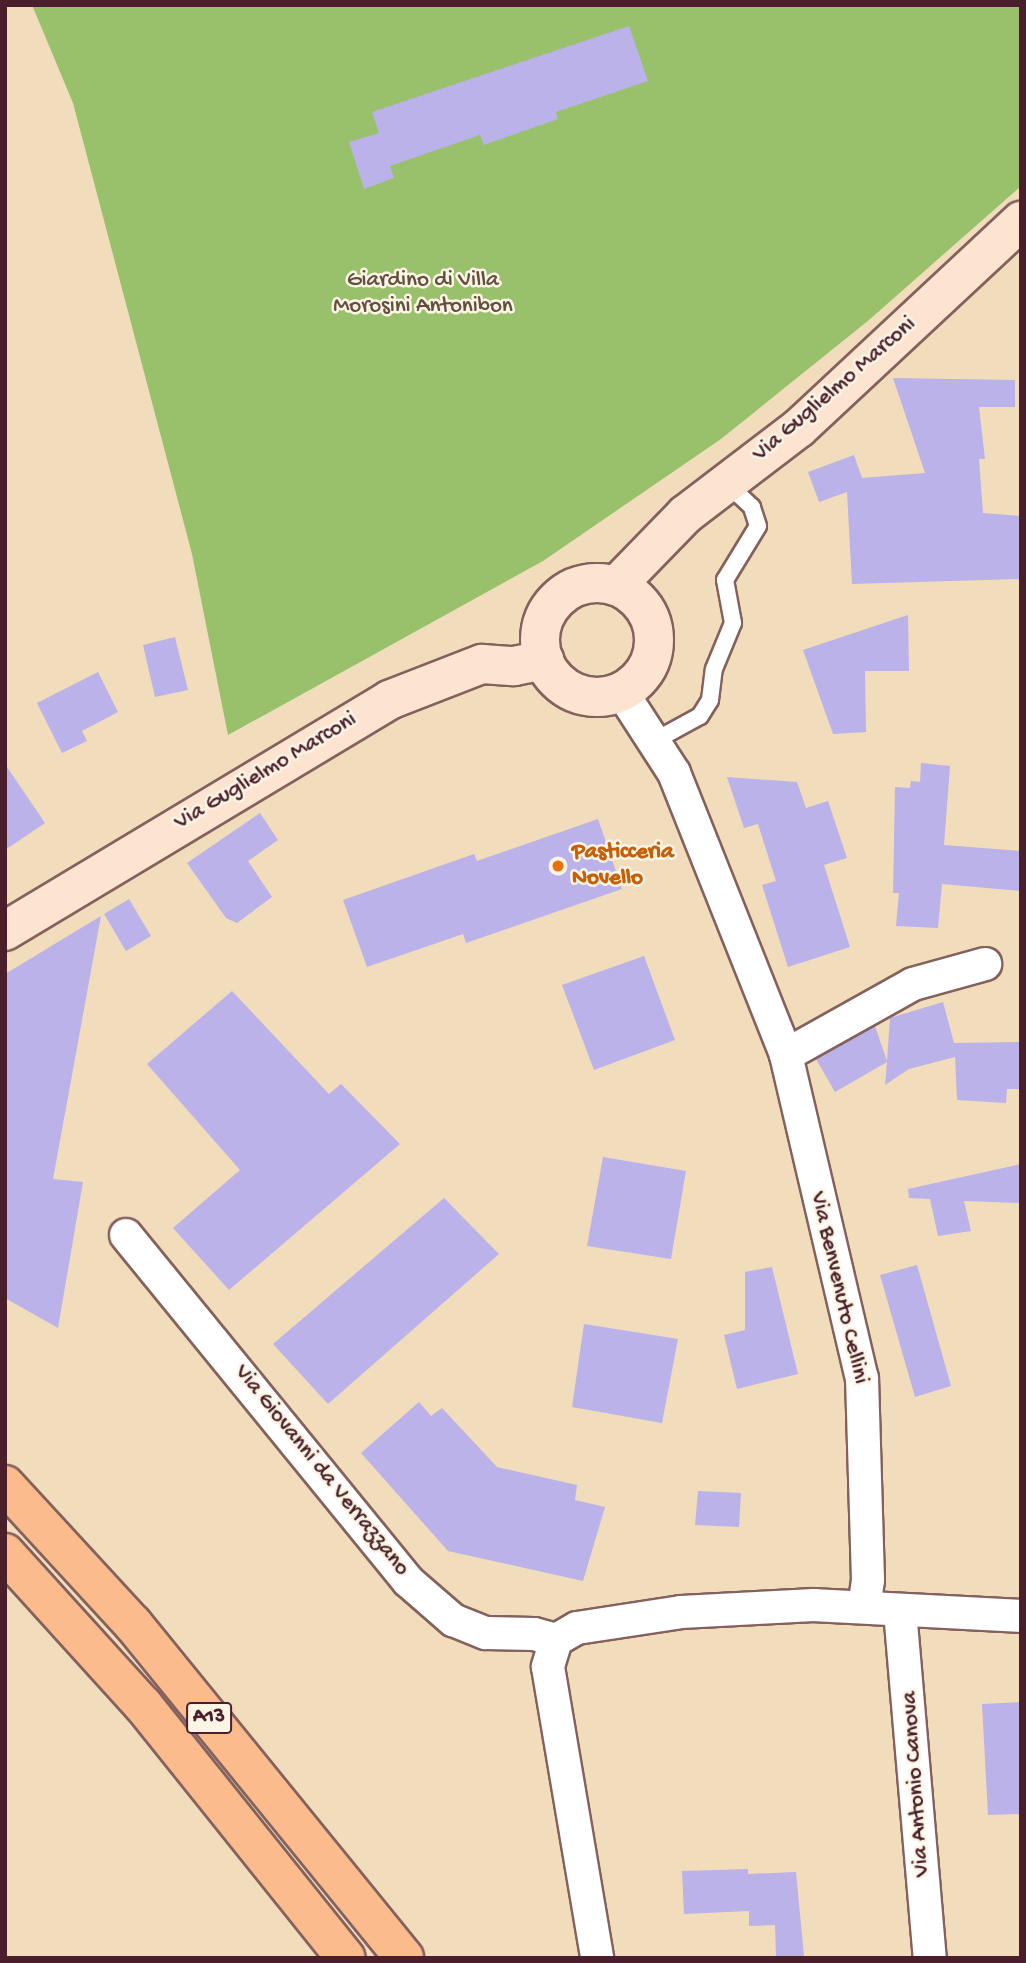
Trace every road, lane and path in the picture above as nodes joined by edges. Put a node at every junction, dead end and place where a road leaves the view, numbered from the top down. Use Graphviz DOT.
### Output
graph roads {
  1 [pos="1021,221"];
  2 [pos="726,483"];
  3 [pos="616,586"];
  4 [pos="544,660"];
  5 [pos="621,691"];
  6 [pos="656,740"];
  7 [pos="5,931"];
  8 [pos="985,964"];
  9 [pos="786,1055"];
  10 [pos="127,1235"];
  11 [pos="5,1485"];
  12 [pos="5,1553"];
  13 [pos="864,1607"];
  14 [pos="900,1611"];
  15 [pos="1021,1616"];
  16 [pos="556,1640"];
  17 [pos="597,1957"];
  18 [pos="346,1958"];
  19 [pos="404,1958"];
  20 [pos="930,1958"];
  1 -- 2 [label="street, Via Guglielmo Marconi"];
  2 -- 3 [label="street, Via Guglielmo Marconi"];
  2 -- 6 [label="lane"];
  3 -- 4 [label="street"];
  3 -- 5 [label="street"];
  4 -- 5 [label="street"];
  4 -- 7 [label="street, Via Guglielmo Marconi"];
  5 -- 6 [label="street, Via Benvenuto Cellini"];
  6 -- 9 [label="street, Via Benvenuto Cellini"];
  8 -- 9 [label="street"];
  9 -- 13 [label="street, Via Benvenuto Cellini"];
  10 -- 16 [label="street, Via Giovanni da Verrazzano"];
  11 -- 19 [label="highway, A13"];
  12 -- 18 [label="highway, A13"];
  13 -- 14 [label="street"];
  13 -- 16 [label="street"];
  14 -- 15 [label="street"];
  14 -- 20 [label="street, Via Antonio Canova"];
  16 -- 17 [label="street"];
}
